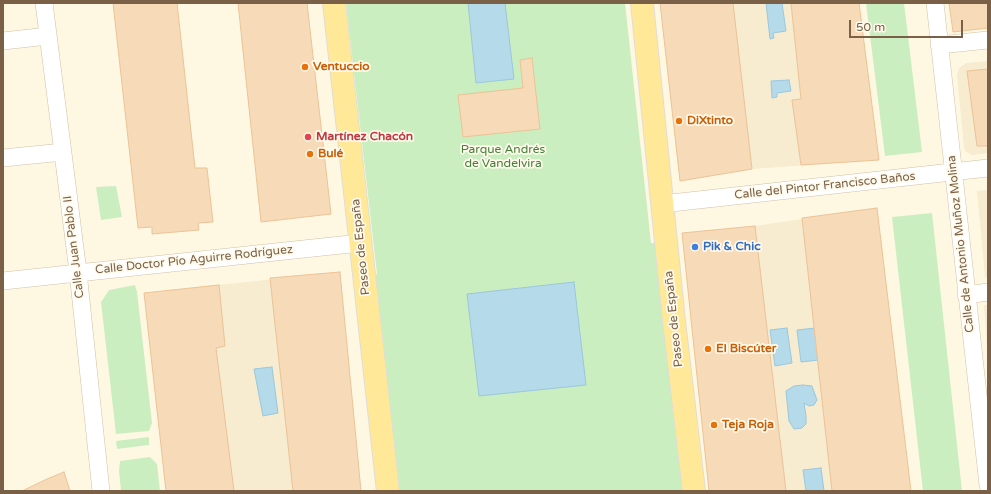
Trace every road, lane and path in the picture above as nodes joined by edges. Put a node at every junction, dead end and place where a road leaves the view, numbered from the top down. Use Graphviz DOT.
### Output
graph roads {
  1 [pos="44,3"];
  2 [pos="334,3"];
  3 [pos="642,3"];
  4 [pos="935,3"];
  5 [pos="48,36"];
  6 [pos="988,40"];
  7 [pos="3,41"];
  8 [pos="939,45"];
  9 [pos="63,152"];
  10 [pos="3,158"];
  11 [pos="988,168"];
  12 [pos="953,172"];
  13 [pos="662,204"];
  14 [pos="360,243"];
  15 [pos="78,272"];
  16 [pos="3,281"];
  17 [pos="988,292"];
  18 [pos="966,295"];
  19 [pos="983,406"];
  20 [pos="988,485"];
  21 [pos="101,491"];
  22 [pos="388,491"];
  23 [pos="694,491"];
  1 -- 5 [label="street, Calle Juan Pablo II"];
  2 -- 14 [label="main road, Paseo de España"];
  3 -- 13 [label="main road, Paseo de España"];
  4 -- 8 [label="street, Calle de Antonio Muñoz Molina"];
  5 -- 7 [label="street"];
  5 -- 9 [label="street, Calle Juan Pablo II"];
  6 -- 8 [label="street"];
  8 -- 12 [label="street, Calle de Antonio Muñoz Molina"];
  9 -- 10 [label="street"];
  9 -- 15 [label="street, Calle Juan Pablo II"];
  11 -- 12 [label="street, Calle del Pintor Francisco Baños"];
  12 -- 13 [label="street, Calle del Pintor Francisco Baños"];
  12 -- 18 [label="street, Calle de Antonio Muñoz Molina"];
  13 -- 23 [label="main road, Paseo de España"];
  14 -- 15 [label="street, Calle Doctor Pío Aguirre Rodríguez"];
  14 -- 22 [label="main road, Paseo de España"];
  15 -- 16 [label="street, Calle Doctor Pío Aguirre Rodríguez"];
  15 -- 21 [label="street, Calle Juan Pablo II"];
  17 -- 18 [label="street"];
  18 -- 19 [label="street, Calle de Antonio Muñoz Molina"];
  19 -- 20 [label="street, Calle de Antonio Muñoz Molina"];
}
